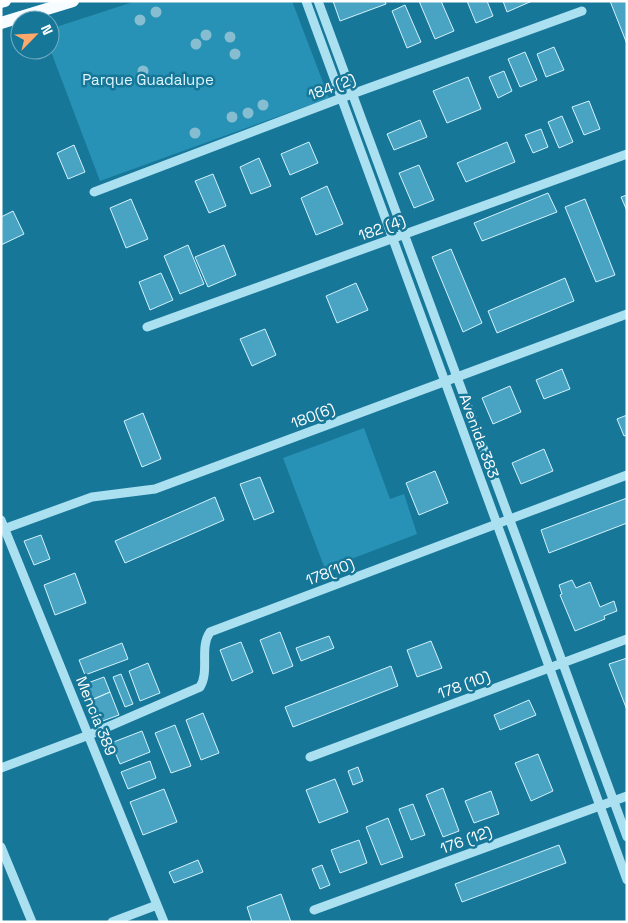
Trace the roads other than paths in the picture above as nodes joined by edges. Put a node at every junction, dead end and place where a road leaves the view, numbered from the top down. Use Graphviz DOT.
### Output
graph roads {
  1 [pos="5,1"];
  2 [pos="73,1"];
  3 [pos="306,1"];
  4 [pos="318,1"];
  5 [pos="1,2"];
  6 [pos="582,11"];
  7 [pos="1,23"];
  8 [pos="352,94"];
  9 [pos="341,98"];
  10 [pos="627,154"];
  11 [pos="94,192"];
  12 [pos="405,235"];
  13 [pos="393,239"];
  14 [pos="627,314"];
  15 [pos="147,328"];
  16 [pos="457,376"];
  17 [pos="445,382"];
  18 [pos="627,475"];
  19 [pos="510,520"];
  20 [pos="497,524"];
  21 [pos="2,527"];
  22 [pos="627,639"];
  23 [pos="563,663"];
  24 [pos="549,668"];
  25 [pos="89,736"];
  26 [pos="310,757"];
  27 [pos="1,768"];
  28 [pos="627,796"];
  29 [pos="614,801"];
  30 [pos="600,806"];
  31 [pos="627,837"];
  32 [pos="1,847"];
  33 [pos="627,880"];
  34 [pos="157,905"];
  35 [pos="314,910"];
  36 [pos="32,922"];
  37 [pos="112,922"];
  38 [pos="164,922"];
  1 -- 5 [label="main road"];
  2 -- 7 [label="main road"];
  3 -- 9 [label="street, Avenida 383"];
  4 -- 8 [label="street, Avenida 383"];
  6 -- 8 [label="street, 184 (2)"];
  8 -- 9 [label="street, 184 (2)"];
  8 -- 12 [label="street, Avenida 383"];
  9 -- 11 [label="street, 184 (2)"];
  9 -- 13 [label="street, Avenida 383"];
  10 -- 12 [label="street, 182 (4)"];
  12 -- 13 [label="street, 182 (4)"];
  12 -- 16 [label="street, Avenida 383"];
  13 -- 15 [label="street, 182 (4)"];
  13 -- 17 [label="street, Avenida 383"];
  14 -- 16 [label="street, 180(6)"];
  16 -- 17 [label="street, 180(6)"];
  16 -- 19 [label="street, Avenida 383"];
  17 -- 20 [label="street, Avenida 383"];
  17 -- 21 [label="street, 180(6)"];
  18 -- 19 [label="street, 178(10)"];
  19 -- 20 [label="street, 178(10)"];
  19 -- 23 [label="street, Avenida 383"];
  20 -- 24 [label="street, Avenida 383"];
  20 -- 25 [label="street, 178(10)"];
  21 -- 25 [label="street, Mencía 389"];
  22 -- 23 [label="street, 178 (10)"];
  23 -- 24 [label="street, 178 (10)"];
  23 -- 29 [label="street, Avenida 383"];
  24 -- 26 [label="street, 178 (10)"];
  24 -- 30 [label="street, Avenida 383"];
  25 -- 27 [label="street"];
  25 -- 34 [label="street, Mencía 389"];
  28 -- 29 [label="street, 176 (12)"];
  29 -- 30 [label="street, 176 (12)"];
  29 -- 31 [label="street, Avenida 383"];
  30 -- 33 [label="street, Avenida 383"];
  30 -- 35 [label="street, 176 (12)"];
  32 -- 36 [label="street"];
  34 -- 37 [label="street"];
  34 -- 38 [label="street, Mencía 389"];
}
